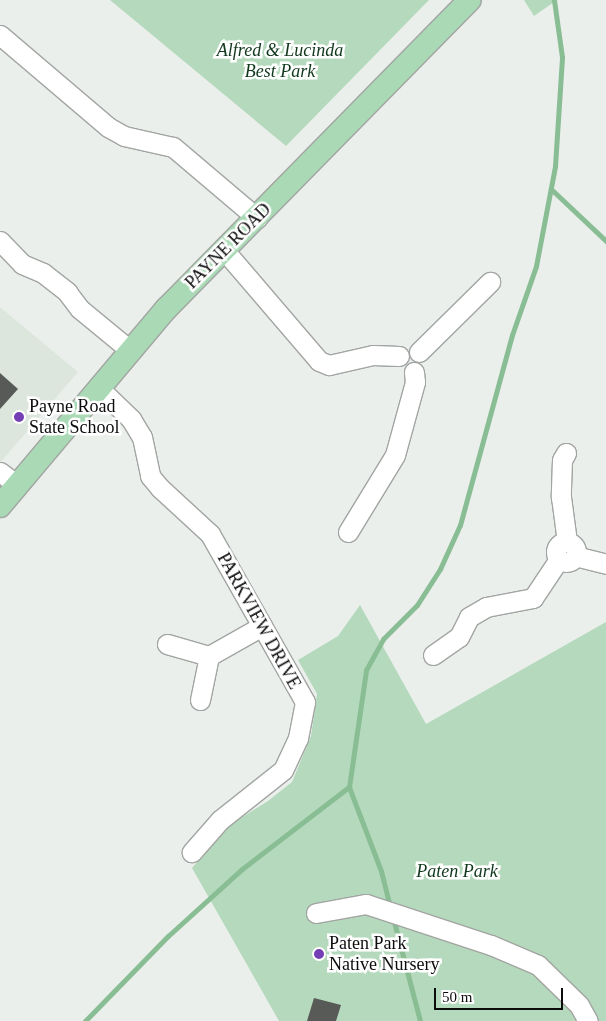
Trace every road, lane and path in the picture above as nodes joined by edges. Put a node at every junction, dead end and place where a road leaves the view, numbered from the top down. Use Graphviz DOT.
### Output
graph roads {
  1 [pos="470,0"];
  2 [pos="0,35"];
  3 [pos="257,218"];
  4 [pos="0,242"];
  5 [pos="224,250"];
  6 [pos="490,282"];
  7 [pos="131,351"];
  8 [pos="419,352"];
  9 [pos="399,356"];
  10 [pos="414,372"];
  11 [pos="99,388"];
  12 [pos="566,452"];
  13 [pos="8,478"];
  14 [pos="0,506"];
  15 [pos="348,532"];
  16 [pos="567,552"];
  17 [pos="606,564"];
  18 [pos="262,626"];
  19 [pos="167,644"];
  20 [pos="433,655"];
  21 [pos="209,656"];
  22 [pos="200,700"];
  23 [pos="192,852"];
  24 [pos="316,913"];
  25 [pos="588,1021"];
  1 -- 3 [label="main road, PAYNE ROAD"];
  2 -- 3 [label="street"];
  3 -- 5 [label="main road, PAYNE ROAD"];
  4 -- 7 [label="street"];
  5 -- 7 [label="main road, PAYNE ROAD"];
  5 -- 9 [label="street"];
  6 -- 8 [label="street"];
  7 -- 11 [label="main road, PAYNE ROAD"];
  8 -- 9 [label="street"];
  8 -- 10 [label="street"];
  9 -- 10 [label="street"];
  10 -- 15 [label="street"];
  11 -- 13 [label="main road, PAYNE ROAD"];
  11 -- 18 [label="street, PARKVIEW DRIVE"];
  12 -- 16 [label="street"];
  13 -- 14 [label="main road, PAYNE ROAD"];
  16 -- 17 [label="street"];
  16 -- 20 [label="street"];
  18 -- 21 [label="street"];
  18 -- 23 [label="street, PARKVIEW DRIVE"];
  19 -- 21 [label="street"];
  21 -- 22 [label="street"];
  24 -- 25 [label="street"];
}
